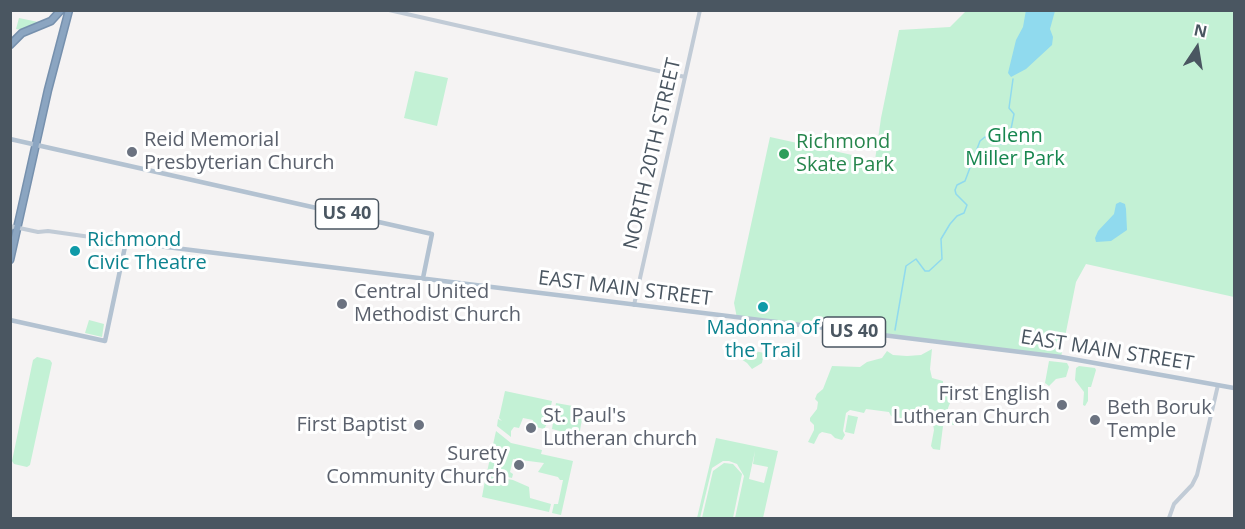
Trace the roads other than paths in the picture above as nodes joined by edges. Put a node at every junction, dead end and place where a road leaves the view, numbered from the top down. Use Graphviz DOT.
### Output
graph roads {
  1 [pos="69,10"];
  2 [pos="389,10"];
  3 [pos="700,10"];
  4 [pos="60,11"];
  5 [pos="10,45"];
  6 [pos="685,76"];
  7 [pos="10,139"];
  8 [pos="36,144"];
  9 [pos="10,226"];
  10 [pos="18,227"];
  11 [pos="126,242"];
  12 [pos="10,260"];
  13 [pos="423,278"];
  14 [pos="634,305"];
  15 [pos="10,320"];
  16 [pos="1218,385"];
  17 [pos="1234,388"];
  18 [pos="1169,519"];
  1 -- 8 [label="highway"];
  2 -- 6 [label="street"];
  3 -- 6 [label="street, NORTH 20TH STREET"];
  4 -- 5 [label="highway"];
  6 -- 14 [label="street, NORTH 20TH STREET"];
  7 -- 8 [label="main road, US 40"];
  8 -- 10 [label="highway"];
  8 -- 13 [label="main road, US 40"];
  9 -- 10 [label="street, EAST MAIN STREET"];
  10 -- 11 [label="street, EAST MAIN STREET"];
  10 -- 12 [label="highway"];
  11 -- 13 [label="main road, EAST MAIN STREET / US 40"];
  11 -- 15 [label="main road"];
  13 -- 14 [label="main road, EAST MAIN STREET / US 40"];
  14 -- 16 [label="main road, EAST MAIN STREET / US 40"];
  16 -- 17 [label="main road, EAST MAIN STREET / US 40"];
  16 -- 18 [label="street"];
}
